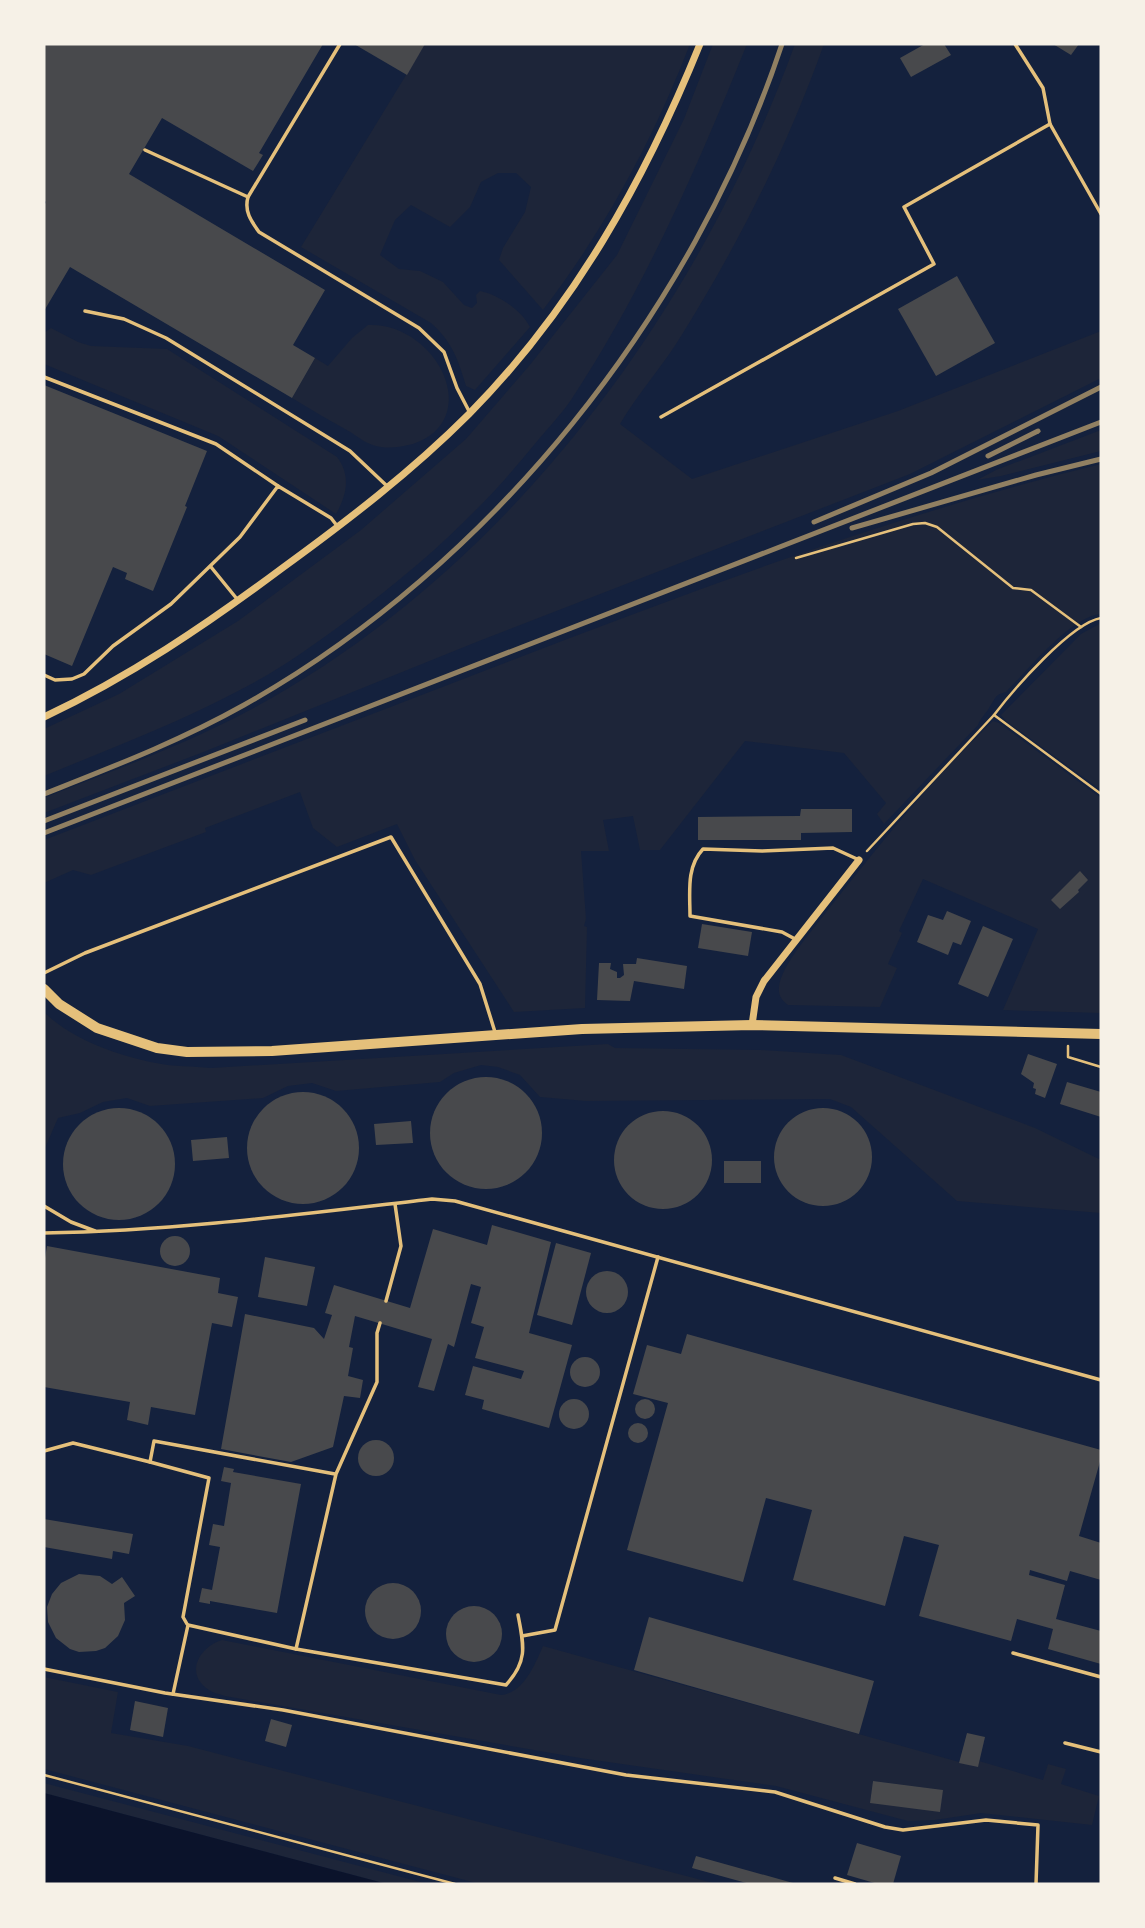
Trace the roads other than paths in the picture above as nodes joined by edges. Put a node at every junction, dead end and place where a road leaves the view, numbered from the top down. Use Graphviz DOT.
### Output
graph roads {
  1 [pos="340,44"];
  2 [pos="700,44"];
  3 [pos="1015,44"];
  4 [pos="1050,124"];
  5 [pos="145,150"];
  6 [pos="248,197"];
  7 [pos="1101,214"];
  8 [pos="85,312"];
  9 [pos="44,377"];
  10 [pos="470,413"];
  11 [pos="662,417"];
  12 [pos="278,486"];
  13 [pos="388,488"];
  14 [pos="338,527"];
  15 [pos="211,567"];
  16 [pos="238,601"];
  17 [pos="44,675"];
  18 [pos="44,718"];
  19 [pos="859,860"];
  20 [pos="796,939"];
  21 [pos="44,973"];
  22 [pos="44,989"];
  23 [pos="752,1025"];
  24 [pos="496,1034"];
  25 [pos="1101,1034"];
  26 [pos="395,1204"];
  27 [pos="44,1206"];
  28 [pos="99,1232"];
  29 [pos="44,1233"];
  30 [pos="658,1257"];
  31 [pos="386,1301"];
  32 [pos="380,1323"];
  33 [pos="1101,1380"];
  34 [pos="44,1451"];
  35 [pos="150,1462"];
  36 [pos="336,1474"];
  37 [pos="518,1615"];
  38 [pos="188,1625"];
  39 [pos="522,1636"];
  40 [pos="296,1649"];
  41 [pos="1013,1653"];
  42 [pos="44,1668"];
  43 [pos="1101,1677"];
  44 [pos="173,1694"];
  45 [pos="1065,1743"];
  46 [pos="1101,1752"];
  47 [pos="835,1878"];
  48 [pos="855,1884"];
  49 [pos="1036,1884"];
  1 -- 6 [label="lane"];
  2 -- 10 [label="street"];
  3 -- 4 [label="lane"];
  4 -- 7 [label="lane"];
  4 -- 11 [label="lane"];
  5 -- 6 [label="lane"];
  6 -- 10 [label="lane"];
  8 -- 13 [label="lane"];
  9 -- 12 [label="lane"];
  10 -- 13 [label="street"];
  12 -- 14 [label="lane"];
  12 -- 15 [label="lane"];
  13 -- 14 [label="street"];
  14 -- 16 [label="street"];
  15 -- 16 [label="lane"];
  15 -- 17 [label="lane"];
  16 -- 18 [label="street"];
  19 -- 20 [label="street"];
  19 -- 20 [label="lane"];
  20 -- 23 [label="street"];
  21 -- 24 [label="lane"];
  22 -- 24 [label="street"];
  23 -- 24 [label="street"];
  23 -- 25 [label="street"];
  26 -- 28 [label="lane"];
  26 -- 30 [label="lane"];
  26 -- 31 [label="lane"];
  27 -- 28 [label="lane"];
  28 -- 29 [label="lane"];
  30 -- 33 [label="lane"];
  30 -- 39 [label="lane"];
  32 -- 36 [label="lane"];
  34 -- 35 [label="lane"];
  35 -- 36 [label="lane"];
  35 -- 38 [label="lane"];
  36 -- 40 [label="lane"];
  37 -- 39 [label="lane"];
  38 -- 40 [label="lane"];
  38 -- 44 [label="lane"];
  39 -- 40 [label="lane"];
  41 -- 43 [label="lane"];
  42 -- 44 [label="lane"];
  44 -- 49 [label="lane"];
  45 -- 46 [label="lane"];
  47 -- 48 [label="lane"];
}
